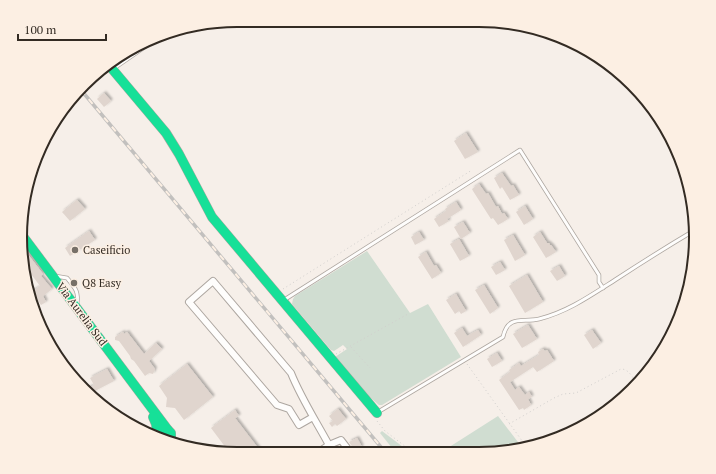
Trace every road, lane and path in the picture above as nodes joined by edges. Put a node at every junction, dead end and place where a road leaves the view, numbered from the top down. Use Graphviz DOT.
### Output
graph roads {
  1 [pos="111,68"];
  2 [pos="472,170"];
  3 [pos="689,234"];
  4 [pos="27,242"];
  5 [pos="603,288"];
  6 [pos="279,297"];
  7 [pos="408,314"];
  8 [pos="350,346"];
  9 [pos="330,357"];
  10 [pos="464,361"];
  11 [pos="370,368"];
  12 [pos="633,379"];
  13 [pos="142,394"];
  14 [pos="377,413"];
  15 [pos="313,417"];
  16 [pos="509,424"];
  17 [pos="156,431"];
  18 [pos="158,432"];
  19 [pos="170,435"];
  20 [pos="522,442"];
  21 [pos="329,444"];
  22 [pos="325,447"];
  23 [pos="346,447"];
  24 [pos="406,447"];
  1 -- 6 [label="street"];
  2 -- 6 [label="path"];
  3 -- 5 [label="lane"];
  4 -- 13 [label="street, Via Aurelia Sud"];
  5 -- 6 [label="lane"];
  5 -- 10 [label="lane"];
  6 -- 9 [label="street"];
  7 -- 8 [label="path"];
  8 -- 9 [label="path"];
  8 -- 11 [label="path"];
  9 -- 14 [label="street"];
  10 -- 14 [label="lane"];
  10 -- 16 [label="path"];
  12 -- 16 [label="path"];
  13 -- 17 [label="street, Via Aurelia Sud"];
  13 -- 19 [label="street, Via Aurelia Sud"];
  14 -- 24 [label="path"];
  15 -- 15 [label="street"];
  15 -- 21 [label="street"];
  16 -- 20 [label="path"];
  18 -- 19 [label="street, Via Aurelia Sud"];
  21 -- 22 [label="street"];
  21 -- 23 [label="street"];
}
